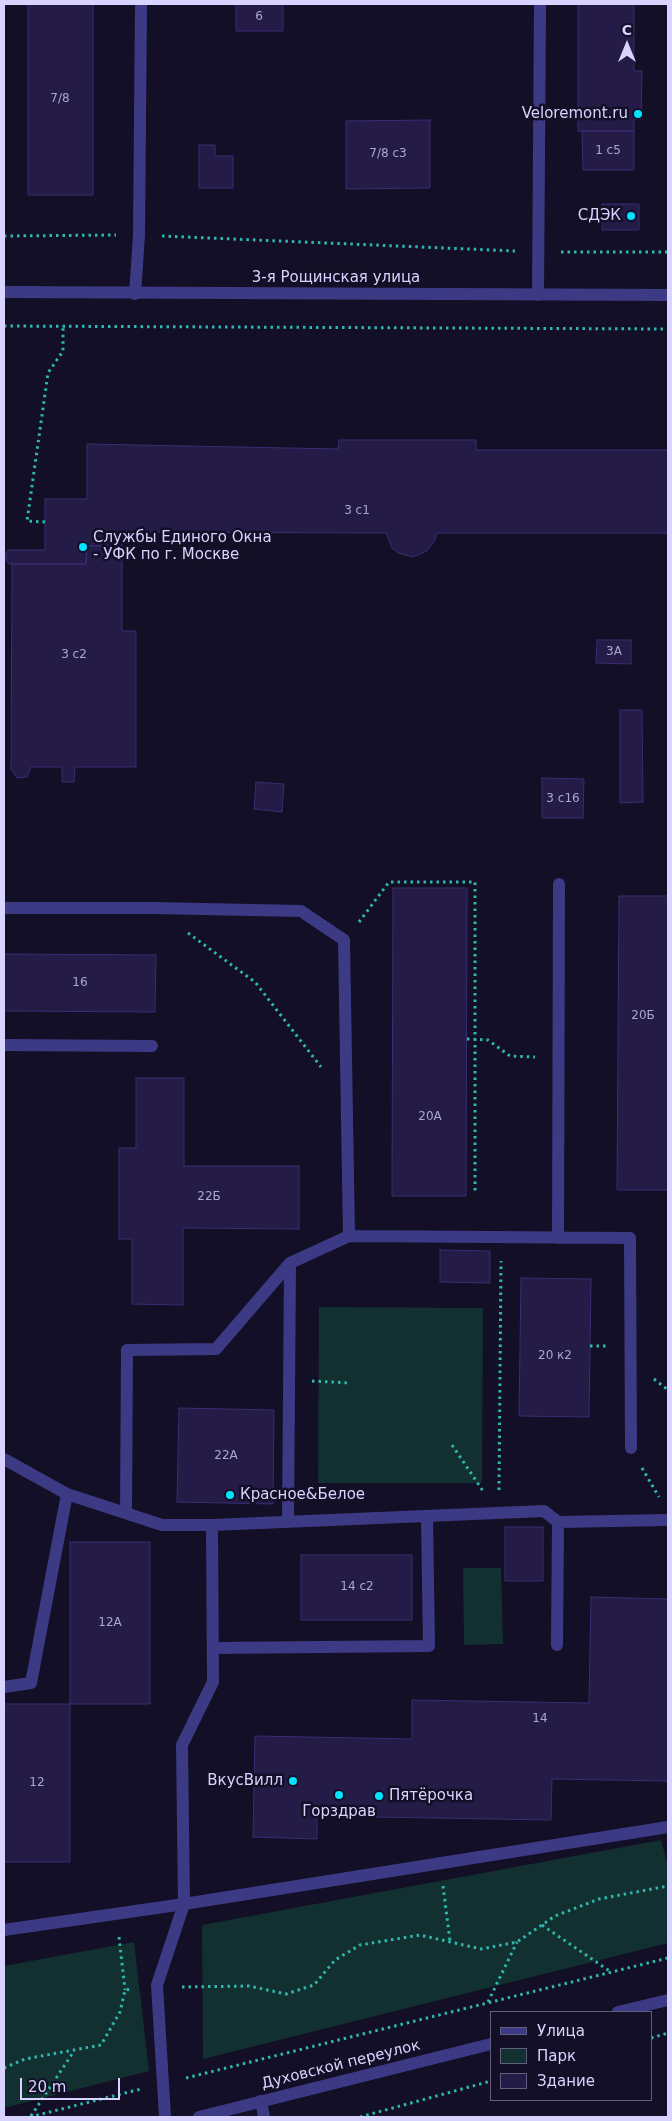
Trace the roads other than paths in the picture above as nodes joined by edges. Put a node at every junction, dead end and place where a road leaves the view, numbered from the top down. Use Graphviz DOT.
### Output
graph roads {
  1 [pos="141,4"];
  2 [pos="540,4"];
  3 [pos="4,292"];
  4 [pos="136,294"];
  5 [pos="538,295"];
  6 [pos="668,295"];
  7 [pos="559,884"];
  8 [pos="4,908"];
  9 [pos="4,1045"];
  10 [pos="152,1046"];
  11 [pos="350,1236"];
  12 [pos="558,1238"];
  13 [pos="290,1263"];
  14 [pos="631,1448"];
  15 [pos="4,1459"];
  16 [pos="67,1494"];
  17 [pos="126,1513"];
  18 [pos="427,1517"];
  19 [pos="668,1520"];
  20 [pos="288,1522"];
  21 [pos="558,1522"];
  22 [pos="212,1525"];
  23 [pos="557,1645"];
  24 [pos="213,1648"];
  25 [pos="4,1687"];
  26 [pos="668,1827"];
  27 [pos="184,1904"];
  28 [pos="4,1930"];
  29 [pos="668,2000"];
  30 [pos="622,2011"];
  31 [pos="490,2044"];
  32 [pos="261,2101"];
  33 [pos="165,2117"];
  34 [pos="199,2117"];
  35 [pos="264,2117"];
  1 -- 4 [label="street"];
  2 -- 5 [label="street"];
  3 -- 4 [label="street, 3-я Рощинская улица"];
  4 -- 5 [label="street, 3-я Рощинская улица"];
  5 -- 6 [label="street, 3-я Рощинская улица"];
  7 -- 12 [label="street"];
  8 -- 11 [label="street"];
  9 -- 10 [label="street"];
  11 -- 12 [label="street"];
  11 -- 13 [label="street"];
  12 -- 14 [label="street"];
  13 -- 17 [label="street"];
  13 -- 20 [label="street"];
  15 -- 16 [label="street"];
  16 -- 17 [label="street"];
  16 -- 25 [label="street"];
  17 -- 22 [label="street"];
  18 -- 20 [label="street"];
  18 -- 21 [label="street"];
  18 -- 24 [label="street"];
  19 -- 21 [label="street"];
  20 -- 22 [label="street"];
  21 -- 23 [label="street"];
  22 -- 24 [label="street"];
  24 -- 27 [label="street"];
  26 -- 27 [label="street"];
  27 -- 28 [label="street"];
  27 -- 33 [label="street"];
  29 -- 30 [label="street"];
  31 -- 32 [label="street, Духовской переулок"];
  32 -- 34 [label="street, Духовской переулок"];
  32 -- 35 [label="street"];
}
